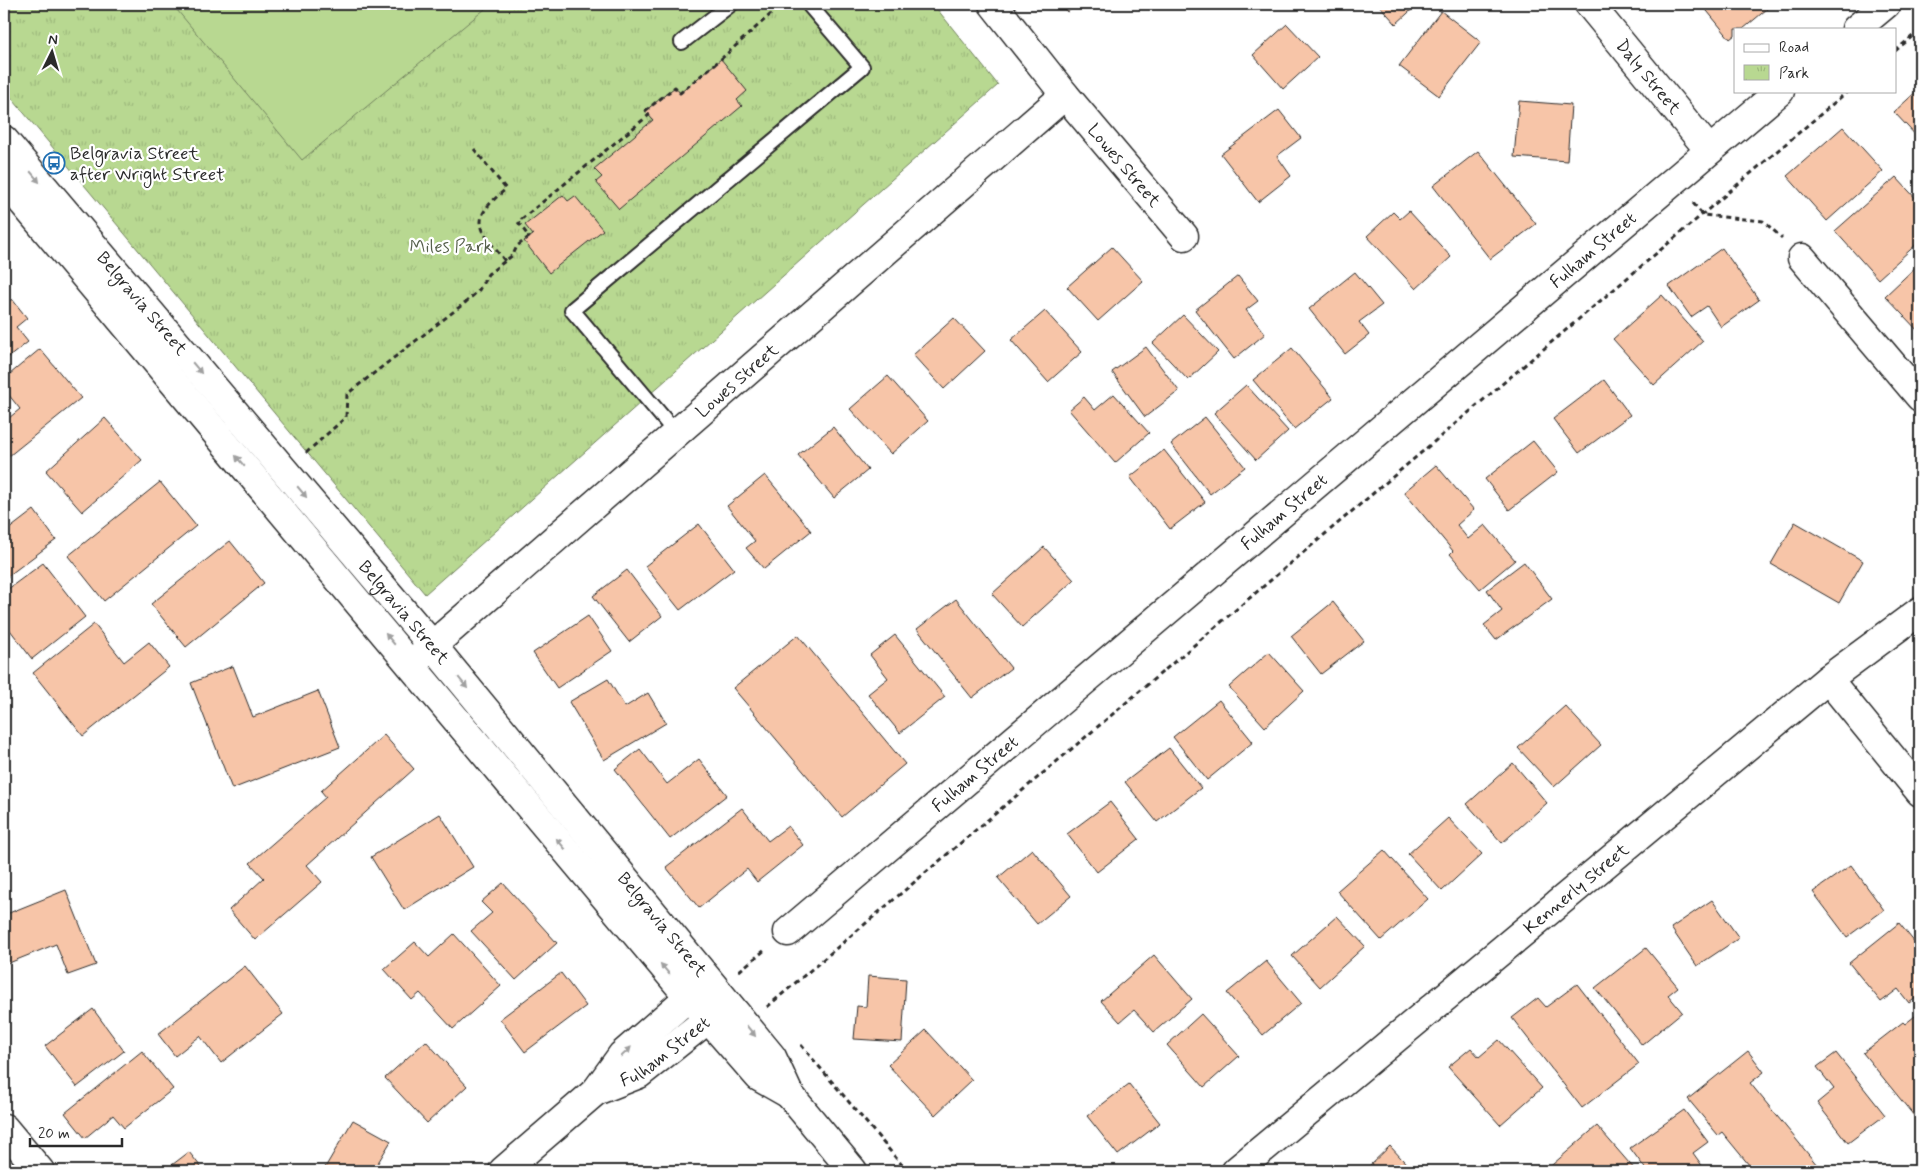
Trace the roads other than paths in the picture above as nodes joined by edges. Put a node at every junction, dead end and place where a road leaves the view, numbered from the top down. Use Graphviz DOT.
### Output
graph roads {
  1 [pos="731,4"];
  2 [pos="812,4"];
  3 [pos="992,4"];
  4 [pos="1589,4"];
  5 [pos="1886,4"];
  6 [pos="1857,28"];
  7 [pos="682,42"];
  8 [pos="1779,92"];
  9 [pos="1064,95"];
  10 [pos="4,140"];
  11 [pos="1710,150"];
  12 [pos="4,180"];
  13 [pos="1184,236"];
  14 [pos="1802,258"];
  15 [pos="1920,397"];
  16 [pos="676,433"];
  17 [pos="1920,611"];
  18 [pos="432,645"];
  19 [pos="411,664"];
  20 [pos="1828,679"];
  21 [pos="1920,792"];
  22 [pos="788,932"];
  23 [pos="698,989"];
  24 [pos="718,1011"];
  25 [pos="596,1091"];
  26 [pos="4,1128"];
  27 [pos="40,1171"];
  28 [pos="503,1171"];
  29 [pos="853,1171"];
  30 [pos="1236,1171"];
  1 -- 7 [label="lane"];
  2 -- 16 [label="lane"];
  3 -- 9 [label="street, Lowes Street"];
  4 -- 11 [label="street, Daly Street"];
  5 -- 6 [label="street"];
  8 -- 11 [label="street, Fulham Street"];
  9 -- 13 [label="street, Lowes Street"];
  9 -- 16 [label="street, Lowes Street"];
  10 -- 18 [label="street, Belgravia Street, one-way"];
  11 -- 22 [label="street, Fulham Street"];
  19 -- 12 [label="street, Belgravia Street, one-way"];
  14 -- 15 [label="street"];
  16 -- 18 [label="street, Lowes Street"];
  17 -- 20 [label="street, Kennerly Street"];
  18 -- 19 [label="street, Lowes Street"];
  18 -- 23 [label="street, Belgravia Street, one-way"];
  23 -- 19 [label="street, Belgravia Street, one-way"];
  20 -- 21 [label="street"];
  20 -- 30 [label="street, Kennerly Street"];
  23 -- 24 [label="street, Belgravia Street"];
  25 -- 23 [label="street, Fulham Street, one-way"];
  24 -- 25 [label="street, Fulham Street"];
  24 -- 29 [label="street, Belgravia Street"];
  25 -- 28 [label="street, Fulham Street"];
  26 -- 27 [label="street"];
}
